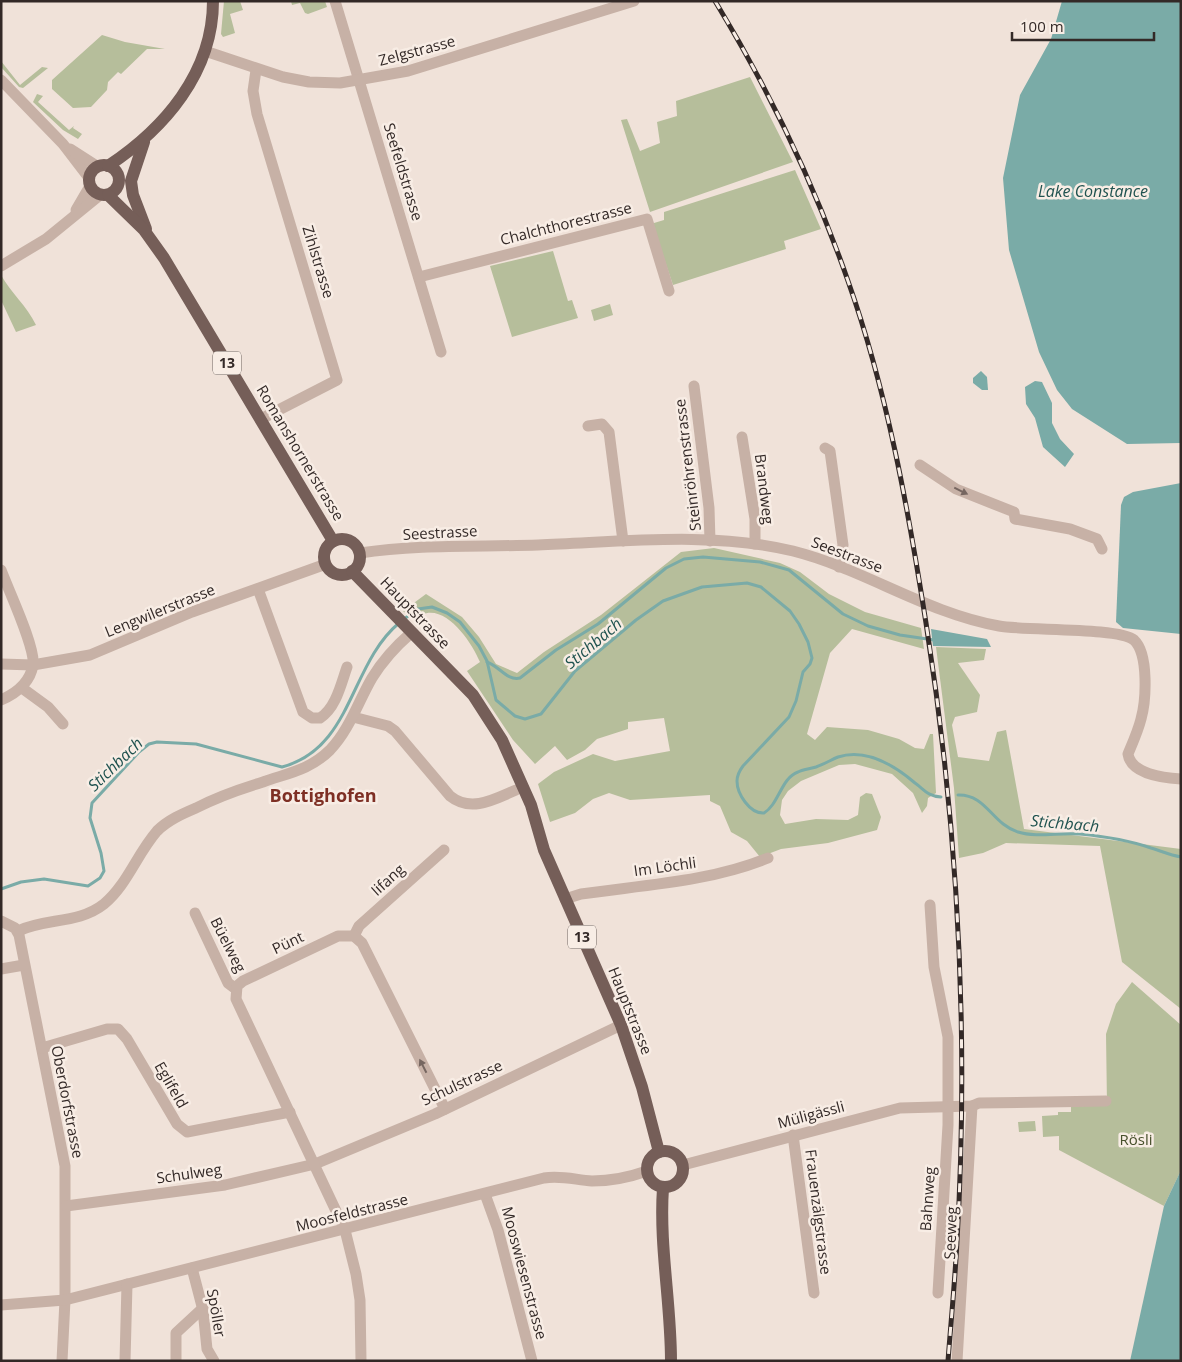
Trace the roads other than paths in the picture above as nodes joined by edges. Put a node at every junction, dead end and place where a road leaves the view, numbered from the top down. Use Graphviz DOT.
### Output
graph roads {
  1 [pos="213,1"];
  2 [pos="335,1"];
  3 [pos="634,1"];
  4 [pos="205,51"];
  5 [pos="256,70"];
  6 [pos="1,80"];
  7 [pos="360,81"];
  8 [pos="144,140"];
  9 [pos="63,144"];
  10 [pos="134,149"];
  11 [pos="103,167"];
  12 [pos="118,181"];
  13 [pos="90,182"];
  14 [pos="104,195"];
  15 [pos="69,219"];
  16 [pos="146,233"];
  17 [pos="1,266"];
  18 [pos="419,277"];
  19 [pos="669,291"];
  20 [pos="441,352"];
  21 [pos="694,386"];
  22 [pos="261,420"];
  23 [pos="588,426"];
  24 [pos="742,437"];
  25 [pos="825,448"];
  26 [pos="920,464"];
  27 [pos="333,541"];
  28 [pos="622,541"];
  29 [pos="710,541"];
  30 [pos="755,544"];
  31 [pos="1102,549"];
  32 [pos="360,553"];
  33 [pos="326,564"];
  34 [pos="839,567"];
  35 [pos="1,570"];
  36 [pos="352,571"];
  37 [pos="258,589"];
  38 [pos="409,630"];
  39 [pos="1,664"];
  40 [pos="33,665"];
  41 [pos="348,667"];
  42 [pos="454,677"];
  43 [pos="22,688"];
  44 [pos="1,700"];
  45 [pos="353,717"];
  46 [pos="63,724"];
  47 [pos="1181,779"];
  48 [pos="516,790"];
  49 [pos="537,830"];
  50 [pos="444,850"];
  51 [pos="768,858"];
  52 [pos="565,899"];
  53 [pos="930,906"];
  54 [pos="195,913"];
  55 [pos="1,921"];
  56 [pos="18,930"];
  57 [pos="354,936"];
  58 [pos="24,965"];
  59 [pos="1,969"];
  60 [pos="236,989"];
  61 [pos="620,1025"];
  62 [pos="42,1048"];
  63 [pos="1106,1101"];
  64 [pos="948,1106"];
  65 [pos="972,1106"];
  66 [pos="445,1109"];
  67 [pos="290,1112"];
  68 [pos="793,1135"];
  69 [pos="659,1152"];
  70 [pos="315,1164"];
  71 [pos="683,1165"];
  72 [pos="647,1171"];
  73 [pos="663,1188"];
  74 [pos="485,1194"];
  75 [pos="66,1206"];
  76 [pos="345,1230"];
  77 [pos="192,1268"];
  78 [pos="127,1284"];
  79 [pos="938,1292"];
  80 [pos="814,1293"];
  81 [pos="65,1300"];
  82 [pos="1,1306"];
  83 [pos="203,1308"];
  84 [pos="62,1361"];
  85 [pos="125,1361"];
  86 [pos="176,1361"];
  87 [pos="214,1361"];
  88 [pos="361,1361"];
  89 [pos="532,1361"];
  90 [pos="671,1361"];
  91 [pos="957,1361"];
  1 -- 4 [label="main road, 13"];
  2 -- 7 [label="street, Seefeldstrasse"];
  3 -- 7 [label="street, Zelgstrasse"];
  4 -- 5 [label="street, Zelgstrasse"];
  4 -- 8 [label="main road, 13"];
  5 -- 7 [label="street, Zelgstrasse"];
  5 -- 22 [label="street, Zihlstrasse"];
  6 -- 9 [label="street"];
  7 -- 18 [label="street, Seefeldstrasse"];
  8 -- 10 [label="main road, 13"];
  8 -- 16 [label="main road, 13"];
  9 -- 11 [label="street"];
  9 -- 13 [label="street"];
  10 -- 11 [label="main road, 13"];
  10 -- 12 [label="main road, 13"];
  11 -- 12 [label="main road, 13"];
  11 -- 13 [label="main road, 13"];
  12 -- 14 [label="main road, 13"];
  12 -- 16 [label="main road, Romanshornerstrasse / 13"];
  13 -- 14 [label="main road, 13"];
  13 -- 15 [label="street"];
  14 -- 15 [label="street"];
  14 -- 16 [label="main road, Romanshornerstrasse / 13"];
  15 -- 17 [label="street"];
  16 -- 22 [label="main road, Romanshornerstrasse / 13"];
  18 -- 19 [label="street, Chalchthorestrasse"];
  18 -- 20 [label="street, Seefeldstrasse"];
  21 -- 29 [label="street, Steinröhrenstrasse"];
  22 -- 27 [label="main road, Romanshornerstrasse / 13"];
  23 -- 28 [label="street"];
  24 -- 30 [label="street, Brandweg"];
  25 -- 34 [label="street"];
  26 -- 31 [label="street, one-way"];
  27 -- 32 [label="main road"];
  27 -- 33 [label="main road"];
  28 -- 29 [label="street, Seestrasse"];
  28 -- 32 [label="street, Seestrasse"];
  29 -- 30 [label="street, Seestrasse"];
  30 -- 34 [label="street, Seestrasse"];
  32 -- 36 [label="main road"];
  33 -- 36 [label="main road"];
  33 -- 37 [label="street, Lengwilerstrasse"];
  34 -- 47 [label="street, Seestrasse"];
  35 -- 40 [label="street"];
  36 -- 38 [label="main road, Hauptstrasse / 13"];
  37 -- 40 [label="street, Lengwilerstrasse"];
  37 -- 41 [label="street"];
  38 -- 42 [label="main road, Hauptstrasse / 13"];
  38 -- 45 [label="street"];
  39 -- 40 [label="street, Lengwilerstrasse"];
  40 -- 43 [label="street"];
  42 -- 48 [label="main road, Hauptstrasse / 13"];
  42 -- 49 [label="main road, Hauptstrasse / 13"];
  43 -- 44 [label="street"];
  43 -- 46 [label="street"];
  45 -- 48 [label="street"];
  45 -- 56 [label="street"];
  48 -- 49 [label="main road, Hauptstrasse / 13"];
  49 -- 52 [label="main road, Hauptstrasse / 13"];
  50 -- 57 [label="street, Iifang"];
  51 -- 52 [label="street, Im Löchli"];
  52 -- 61 [label="main road, Hauptstrasse / 13"];
  53 -- 64 [label="street"];
  54 -- 60 [label="street, Büelweg"];
  55 -- 56 [label="street"];
  56 -- 58 [label="street, Oberdorfstrasse"];
  57 -- 60 [label="street, Pünt"];
  66 -- 57 [label="street, one-way"];
  58 -- 59 [label="street"];
  58 -- 62 [label="street, Oberdorfstrasse"];
  60 -- 67 [label="street"];
  61 -- 66 [label="street, Schulstrasse"];
  61 -- 69 [label="main road, Hauptstrasse / 13"];
  62 -- 67 [label="street, Eglifeld"];
  62 -- 75 [label="street, Oberdorfstrasse"];
  63 -- 65 [label="street, Müligässli"];
  64 -- 65 [label="street, Müligässli"];
  64 -- 68 [label="street, Müligässli"];
  64 -- 79 [label="street, Bahnweg"];
  65 -- 91 [label="street, Seeweg"];
  66 -- 70 [label="street, Schulstrasse"];
  67 -- 70 [label="street"];
  68 -- 71 [label="street, Müligässli"];
  68 -- 80 [label="street, Frauenzälgstrasse"];
  69 -- 71 [label="main road"];
  69 -- 72 [label="main road"];
  70 -- 75 [label="street, Schulweg"];
  70 -- 76 [label="street"];
  71 -- 73 [label="main road"];
  72 -- 73 [label="main road"];
  72 -- 74 [label="street, Moosfeldstrasse"];
  73 -- 90 [label="main road"];
  74 -- 76 [label="street, Moosfeldstrasse"];
  74 -- 89 [label="street, Mooswiesenstrasse"];
  75 -- 81 [label="street, Oberdorfstrasse"];
  76 -- 77 [label="street, Moosfeldstrasse"];
  76 -- 88 [label="street"];
  77 -- 78 [label="street, Moosfeldstrasse"];
  77 -- 83 [label="street, Spöller"];
  78 -- 81 [label="street, Moosfeldstrasse"];
  78 -- 85 [label="street"];
  81 -- 82 [label="street, Moosfeldstrasse"];
  81 -- 84 [label="street, Oberdorfstrasse"];
  83 -- 86 [label="street"];
  83 -- 87 [label="street, Spöller"];
}
